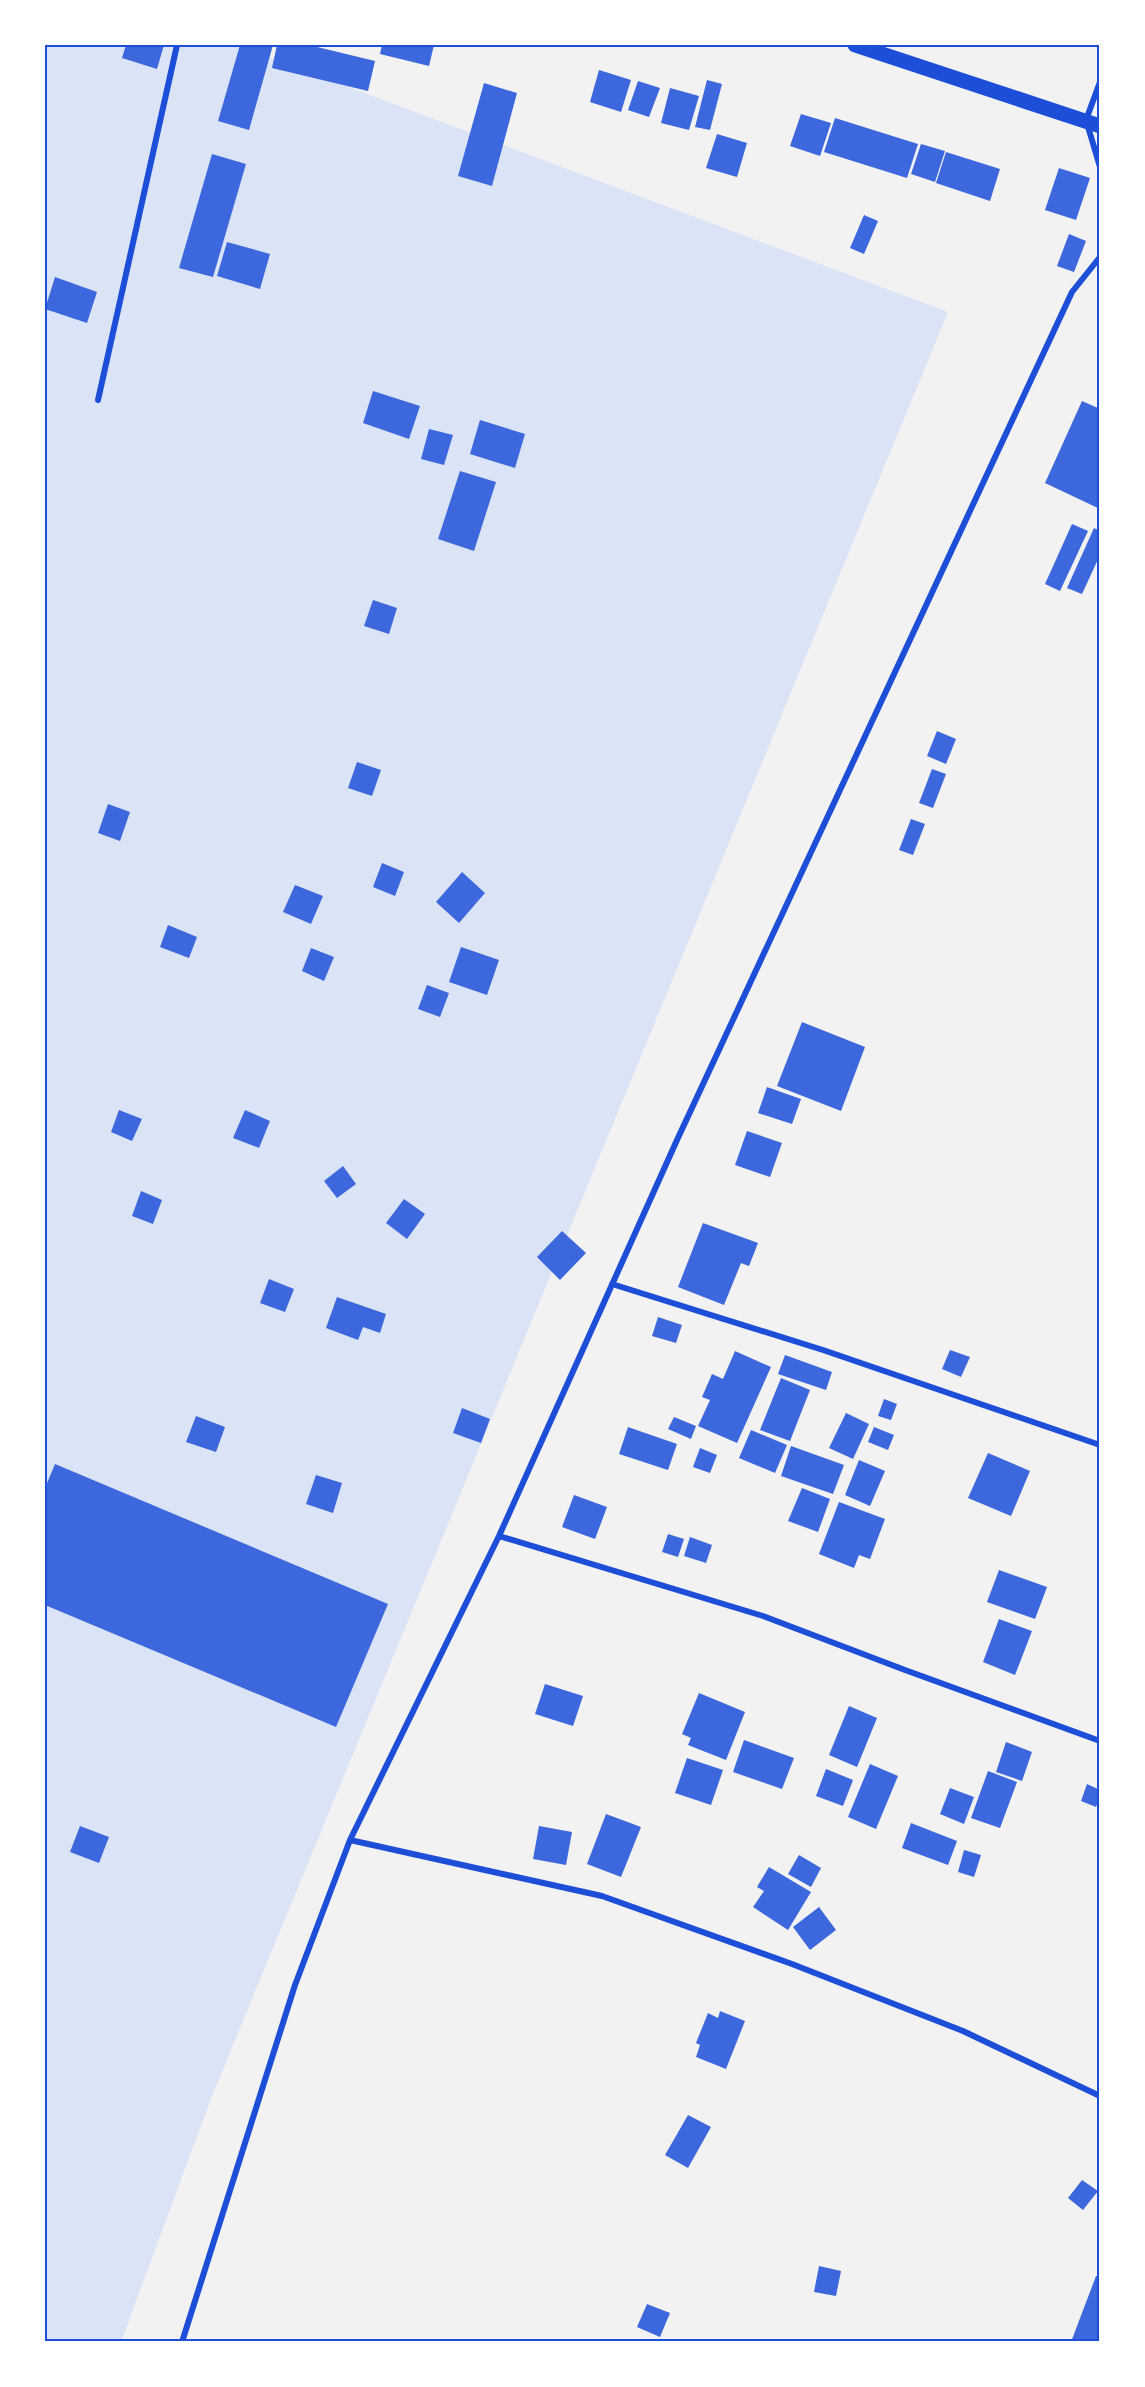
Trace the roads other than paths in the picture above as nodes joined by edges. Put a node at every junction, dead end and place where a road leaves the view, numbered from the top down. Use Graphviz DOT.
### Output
graph roads {
  1 [pos="177,45"];
  2 [pos="855,45"];
  3 [pos="1100,82"];
  4 [pos="1093,123"];
  5 [pos="1100,167"];
  6 [pos="1100,257"];
  7 [pos="98,400"];
  8 [pos="612,1284"];
  9 [pos="1100,1445"];
  10 [pos="499,1536"];
  11 [pos="1100,1740"];
  12 [pos="350,1840"];
  13 [pos="1100,2096"];
  14 [pos="182,2342"];
  1 -- 7 [label="street"];
  2 -- 4 [label="main road"];
  3 -- 4 [label="street"];
  4 -- 5 [label="street"];
  6 -- 8 [label="street"];
  8 -- 9 [label="street"];
  8 -- 10 [label="street"];
  10 -- 11 [label="street"];
  10 -- 12 [label="street"];
  12 -- 13 [label="street"];
  12 -- 14 [label="street"];
}
